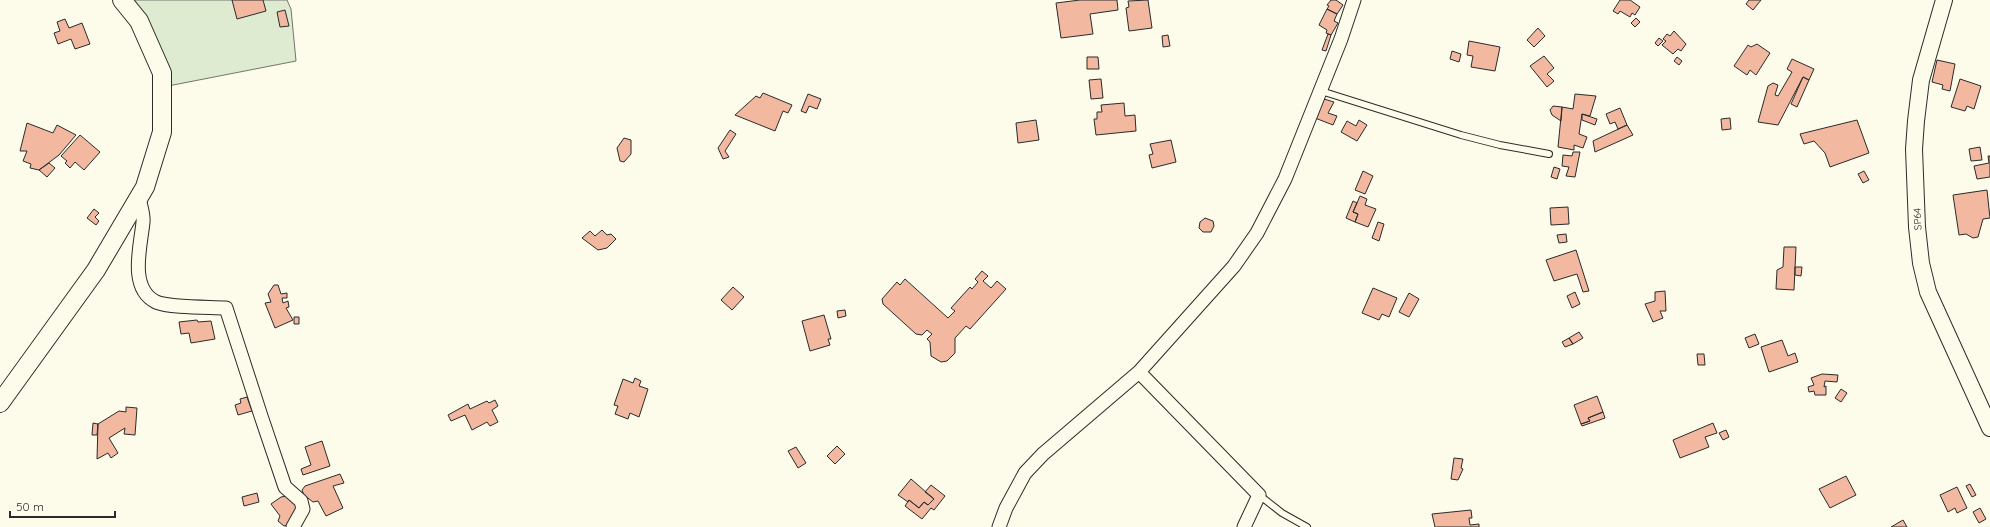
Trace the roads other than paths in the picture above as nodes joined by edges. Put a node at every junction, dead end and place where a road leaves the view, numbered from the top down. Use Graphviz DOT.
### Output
graph roads {
  1 [pos="122,0"];
  2 [pos="1354,0"];
  3 [pos="1944,0"];
  4 [pos="1321,91"];
  5 [pos="1549,154"];
  6 [pos="139,197"];
  7 [pos="1139,372"];
  8 [pos="0,403"];
  9 [pos="1990,428"];
  10 [pos="1259,495"];
  11 [pos="293,527"];
  12 [pos="999,527"];
  13 [pos="1244,527"];
  14 [pos="1307,527"];
  1 -- 6 [label="main road"];
  2 -- 4 [label="street"];
  3 -- 9 [label="street, SP64 / SP64"];
  4 -- 5 [label="lane"];
  4 -- 7 [label="street"];
  6 -- 8 [label="main road"];
  6 -- 11 [label="street"];
  7 -- 10 [label="street"];
  7 -- 12 [label="street"];
  10 -- 13 [label="street"];
  10 -- 14 [label="lane"];
}
